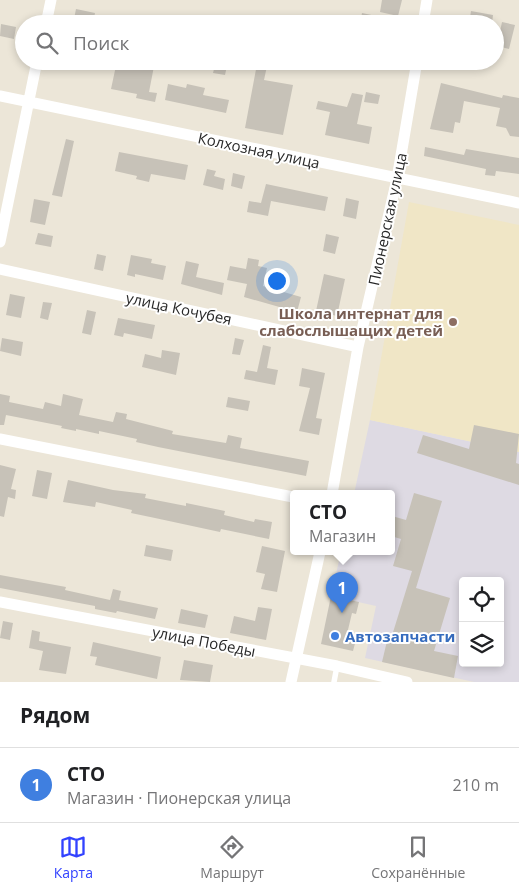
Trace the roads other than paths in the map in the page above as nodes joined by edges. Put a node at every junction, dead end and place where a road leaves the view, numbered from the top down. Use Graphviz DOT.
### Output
graph roads {
  1 [pos="51,0"];
  2 [pos="427,0"];
  3 [pos="48,15"];
  4 [pos="424,15"];
  5 [pos="35,70"];
  6 [pos="415,70"];
  7 [pos="0,96"];
  8 [pos="27,102"];
  9 [pos="397,179"];
  10 [pos="519,203"];
  11 [pos="0,242"];
  12 [pos="0,269"];
  13 [pos="358,347"];
  14 [pos="0,440"];
  15 [pos="333,490"];
  16 [pos="290,497"];
  17 [pos="319,555"];
  18 [pos="0,602"];
  19 [pos="296,659"];
  20 [pos="337,666"];
  21 [pos="291,682"];
  22 [pos="334,682"];
  23 [pos="407,682"];
  1 -- 3 [label="street"];
  2 -- 4 [label="street"];
  5 -- 8 [label="street"];
  6 -- 9 [label="street, Пионерская улица"];
  7 -- 8 [label="street, Колхозная улица"];
  8 -- 9 [label="street, Колхозная улица"];
  8 -- 11 [label="street"];
  9 -- 10 [label="street, Колхозная улица"];
  9 -- 13 [label="street, Пионерская улица"];
  12 -- 13 [label="street, улица Кочубея"];
  13 -- 15 [label="street, Пионерская улица"];
  14 -- 16 [label="street"];
  17 -- 19 [label="street"];
  18 -- 19 [label="street, улица Победы"];
  19 -- 20 [label="street, улица Победы"];
  19 -- 21 [label="street"];
  20 -- 22 [label="lane"];
  20 -- 23 [label="street, улица Победы"];
}
